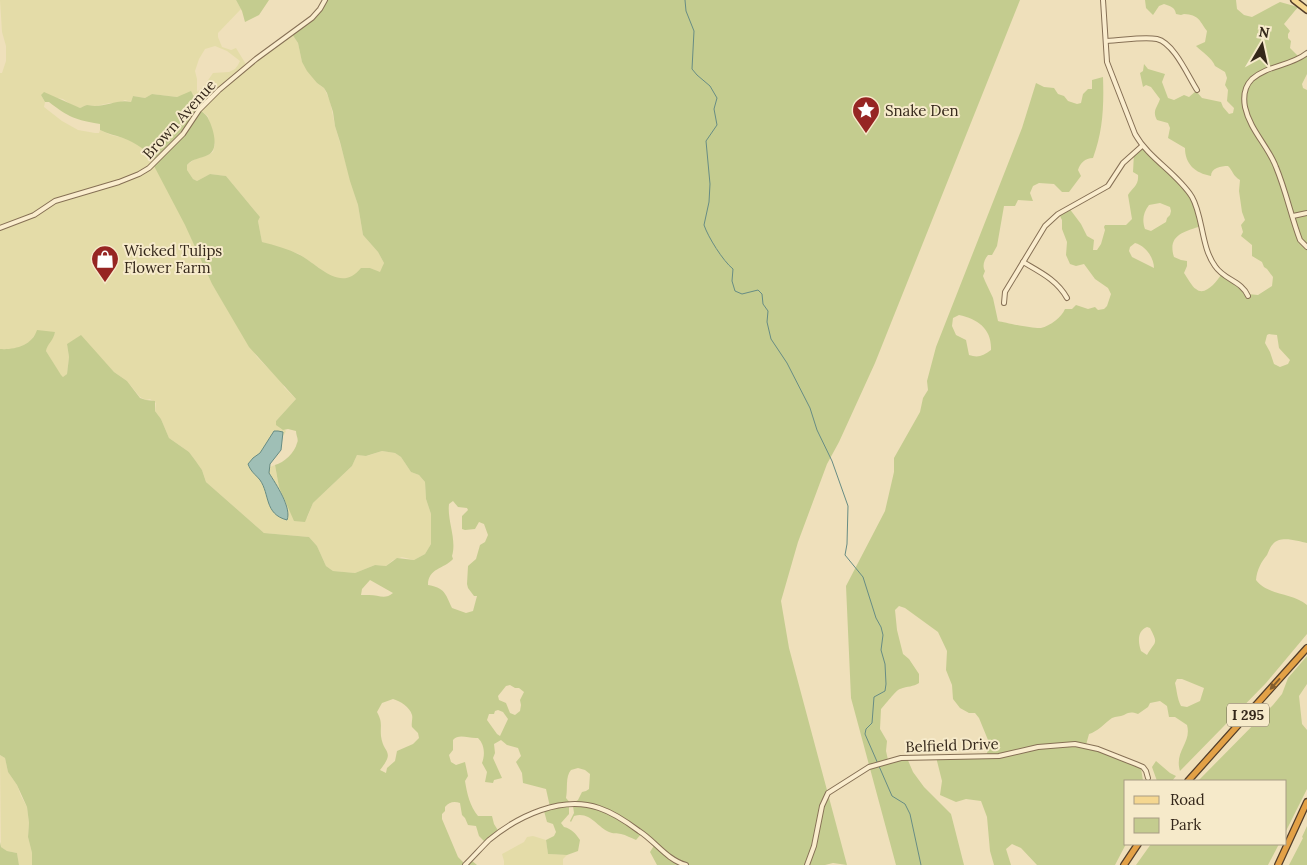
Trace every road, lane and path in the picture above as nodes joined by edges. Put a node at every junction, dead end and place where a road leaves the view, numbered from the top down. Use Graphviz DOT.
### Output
graph roads {
  1 [pos="325,0"];
  2 [pos="1103,0"];
  3 [pos="1294,0"];
  4 [pos="1307,10"];
  5 [pos="1106,41"];
  6 [pos="1307,54"];
  7 [pos="1197,90"];
  8 [pos="1142,146"];
  9 [pos="1307,213"];
  10 [pos="1293,216"];
  11 [pos="0,228"];
  12 [pos="1307,247"];
  13 [pos="1023,262"];
  14 [pos="1248,296"];
  15 [pos="1068,298"];
  16 [pos="1004,303"];
  17 [pos="1307,648"];
  18 [pos="1148,778"];
  19 [pos="1189,780"];
  20 [pos="1307,802"];
  21 [pos="1137,845"];
  22 [pos="465,865"];
  23 [pos="686,865"];
  24 [pos="807,865"];
  25 [pos="1124,865"];
  26 [pos="1278,865"];
  1 -- 11 [label="street, Brown Avenue"];
  2 -- 5 [label="street"];
  3 -- 4 [label="main road"];
  5 -- 7 [label="street"];
  5 -- 8 [label="street"];
  6 -- 10 [label="street"];
  8 -- 13 [label="street"];
  8 -- 14 [label="street"];
  9 -- 10 [label="street"];
  10 -- 12 [label="street"];
  13 -- 15 [label="street"];
  13 -- 16 [label="street"];
  17 -- 19 [label="highway, I 295, one-way"];
  18 -- 24 [label="street, Belfield Drive"];
  20 -- 26 [label="highway"];
  21 -- 25 [label="highway"];
  22 -- 23 [label="street"];
}
